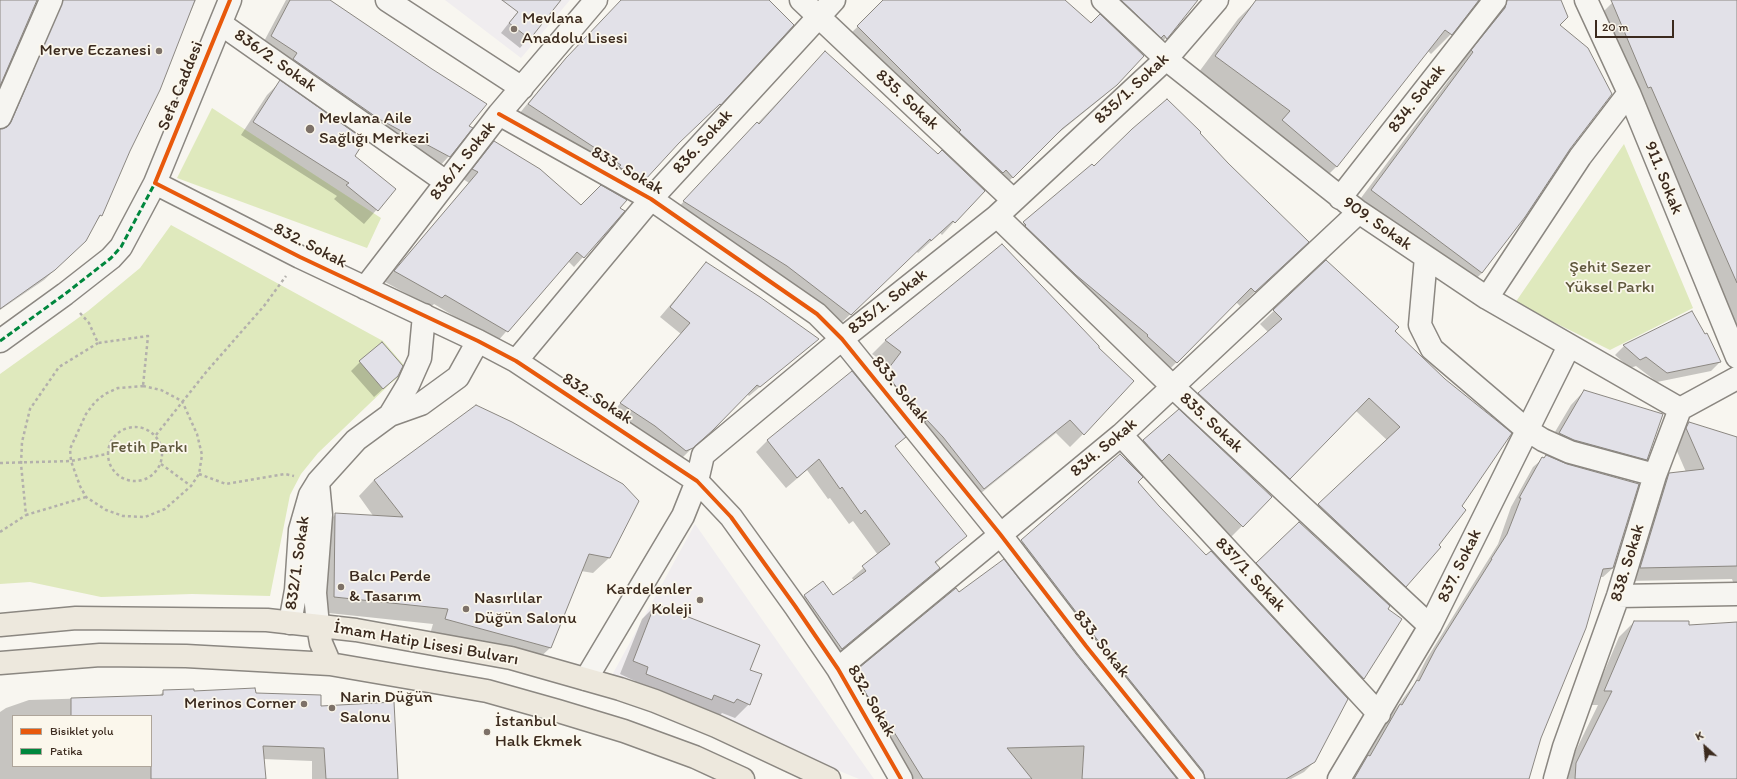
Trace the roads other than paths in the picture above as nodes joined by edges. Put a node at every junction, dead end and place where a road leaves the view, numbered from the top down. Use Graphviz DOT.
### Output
graph roads {
  1 [pos="51,0"];
  2 [pos="230,0"];
  3 [pos="387,0"];
  4 [pos="596,0"];
  5 [pos="801,0"];
  6 [pos="834,0"];
  7 [pos="1103,0"];
  8 [pos="1216,0"];
  9 [pos="1495,0"];
  10 [pos="1586,0"];
  11 [pos="818,16"];
  12 [pos="221,24"];
  13 [pos="1166,59"];
  14 [pos="522,88"];
  15 [pos="1629,93"];
  16 [pos="499,114"];
  17 [pos="0,117"];
  18 [pos="446,182"];
  19 [pos="155,183"];
  20 [pos="1340,198"];
  21 [pos="651,199"];
  22 [pos="1013,200"];
  23 [pos="1359,212"];
  24 [pos="997,216"];
  25 [pos="1426,257"];
  26 [pos="365,288"];
  27 [pos="1487,298"];
  28 [pos="424,315"];
  29 [pos="842,339"];
  30 [pos="0,341"];
  31 [pos="478,341"];
  32 [pos="1569,346"];
  33 [pos="1737,357"];
  34 [pos="516,361"];
  35 [pos="1737,378"];
  36 [pos="1172,386"];
  37 [pos="1680,409"];
  38 [pos="390,415"];
  39 [pos="1527,430"];
  40 [pos="1121,435"];
  41 [pos="1655,475"];
  42 [pos="697,481"];
  43 [pos="318,482"];
  44 [pos="1000,534"];
  45 [pos="1737,594"];
  46 [pos="1618,596"];
  47 [pos="290,623"];
  48 [pos="0,625"];
  49 [pos="318,626"];
  50 [pos="1430,626"];
  51 [pos="0,662"];
  52 [pos="330,664"];
  53 [pos="838,670"];
  54 [pos="586,679"];
  55 [pos="1379,714"];
  56 [pos="733,777"];
  57 [pos="829,779"];
  58 [pos="901,779"];
  59 [pos="1193,779"];
  60 [pos="1339,779"];
  61 [pos="1555,779"];
  1 -- 17 [label="street"];
  2 -- 12 [label="street, Sefa Caddesi"];
  3 -- 14 [label="street"];
  4 -- 14 [label="street, 836/1. Sokak"];
  5 -- 11 [label="street, 835. Sokak"];
  6 -- 11 [label="street, 836. Sokak"];
  7 -- 13 [label="street, 909. Sokak"];
  8 -- 13 [label="street, 835/1. Sokak"];
  9 -- 20 [label="street, 834. Sokak"];
  10 -- 15 [label="street, 911. Sokak"];
  11 -- 21 [label="street, 836. Sokak"];
  11 -- 22 [label="street, 835. Sokak"];
  12 -- 18 [label="street, 836/2. Sokak"];
  12 -- 19 [label="street, Sefa Caddesi"];
  13 -- 20 [label="street, 909. Sokak"];
  13 -- 22 [label="street, 835/1. Sokak"];
  14 -- 16 [label="street, 836/1. Sokak"];
  15 -- 27 [label="street"];
  15 -- 33 [label="street, 911. Sokak"];
  16 -- 18 [label="street, 836/1. Sokak"];
  16 -- 21 [label="street, 833. Sokak"];
  18 -- 26 [label="street, 836/1. Sokak"];
  19 -- 26 [label="street, 832. Sokak"];
  19 -- 30 [label="street, Sefa Caddesi"];
  20 -- 23 [label="street, 909. Sokak"];
  21 -- 29 [label="street, 833. Sokak"];
  21 -- 34 [label="street, 836. Sokak"];
  22 -- 24 [label="street, 835/1. Sokak"];
  23 -- 25 [label="street, 909. Sokak"];
  23 -- 36 [label="street, 834. Sokak"];
  24 -- 29 [label="street, 835/1. Sokak"];
  24 -- 36 [label="street, 835. Sokak"];
  25 -- 27 [label="street, 909. Sokak"];
  25 -- 39 [label="street"];
  26 -- 28 [label="street, 832. Sokak"];
  27 -- 32 [label="street, 909. Sokak"];
  28 -- 31 [label="street, 832. Sokak"];
  28 -- 38 [label="street, 832/1. Sokak"];
  29 -- 42 [label="street, 835/1. Sokak"];
  29 -- 44 [label="street, 833. Sokak"];
  31 -- 34 [label="street, 832. Sokak"];
  31 -- 38 [label="street, 832/1. Sokak"];
  32 -- 37 [label="street, 909. Sokak"];
  32 -- 39 [label="street, 837. Sokak"];
  34 -- 42 [label="street, 832. Sokak"];
  35 -- 37 [label="street"];
  36 -- 40 [label="street, 834. Sokak"];
  36 -- 50 [label="street, 835. Sokak"];
  37 -- 41 [label="street, 838. Sokak"];
  38 -- 43 [label="street, 832/1. Sokak"];
  39 -- 41 [label="street"];
  39 -- 50 [label="street, 837. Sokak"];
  40 -- 44 [label="street, 834. Sokak"];
  40 -- 55 [label="street, 837/1. Sokak"];
  41 -- 46 [label="street, 838. Sokak"];
  42 -- 53 [label="street, 832. Sokak"];
  42 -- 54 [label="street, 835/1. Sokak"];
  43 -- 47 [label="street, 832/1. Sokak"];
  43 -- 49 [label="street, 832/1. Sokak"];
  44 -- 53 [label="street, 834. Sokak"];
  44 -- 59 [label="street, 833. Sokak"];
  45 -- 46 [label="street"];
  46 -- 61 [label="street, 838. Sokak"];
  47 -- 48 [label="main road, İmam Hatip Lisesi Bulvarı"];
  47 -- 49 [label="main road, İmam Hatip Lisesi Bulvarı"];
  49 -- 52 [label="main road"];
  49 -- 54 [label="main road, İmam Hatip Lisesi Bulvarı"];
  50 -- 55 [label="street, 837. Sokak"];
  51 -- 52 [label="main road, İmam Hatip Lisesi Bulvarı"];
  52 -- 56 [label="main road, İmam Hatip Lisesi Bulvarı"];
  53 -- 58 [label="street, 832. Sokak"];
  54 -- 57 [label="main road, İmam Hatip Lisesi Bulvarı"];
  55 -- 60 [label="street, 837. Sokak"];
}
